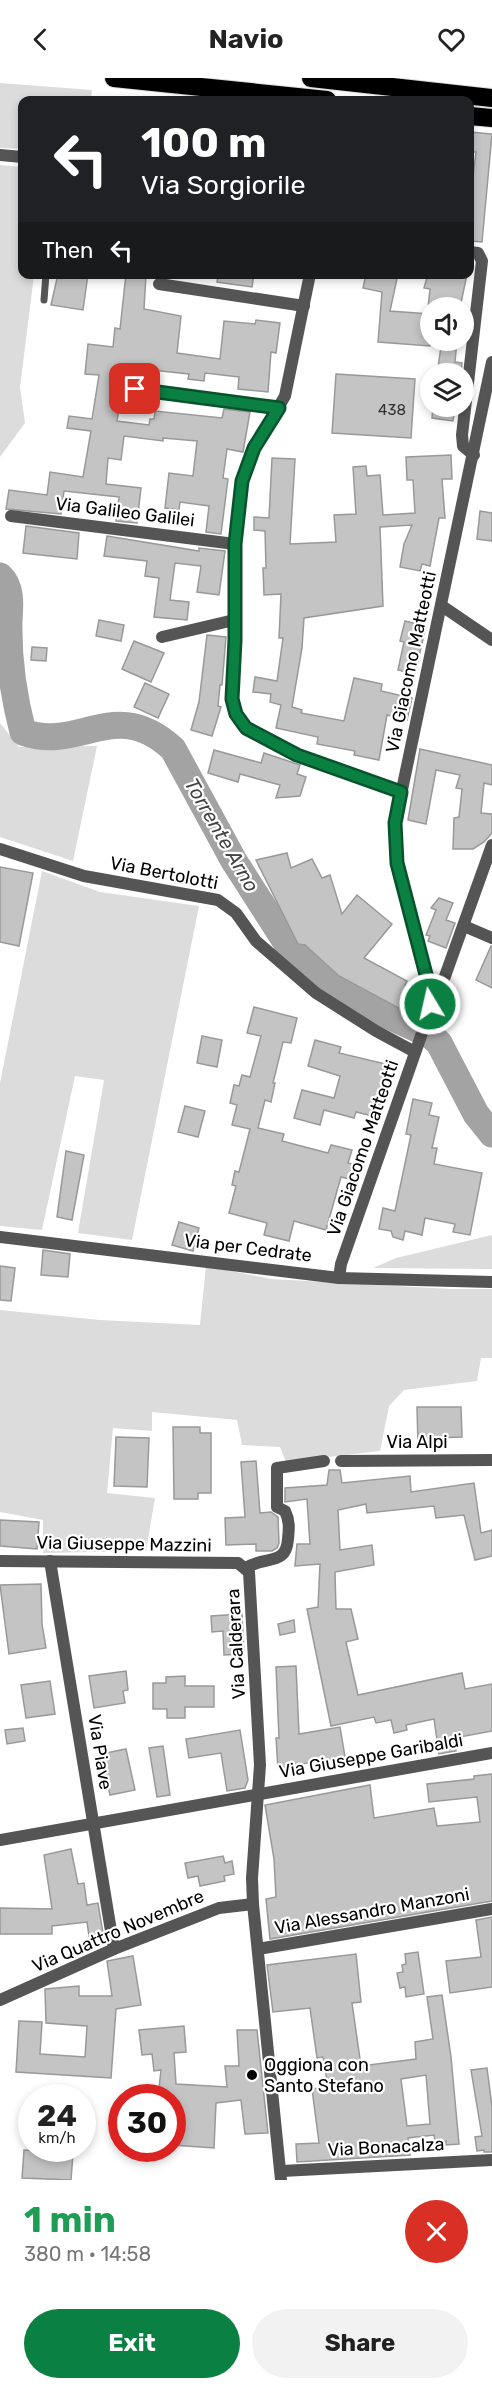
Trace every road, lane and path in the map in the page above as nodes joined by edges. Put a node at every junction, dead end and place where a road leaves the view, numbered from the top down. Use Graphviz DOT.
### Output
graph roads {
  1 [pos="114,78"];
  2 [pos="311,78"];
  3 [pos="288,96"];
  4 [pos="466,96"];
  5 [pos="474,97"];
  6 [pos="492,99"];
  7 [pos="474,116"];
  8 [pos="492,118"];
  9 [pos="0,155"];
  10 [pos="18,157"];
  11 [pos="474,252"];
  12 [pos="46,279"];
  13 [pos="309,279"];
  14 [pos="159,284"];
  15 [pos="44,300"];
  16 [pos="304,306"];
  17 [pos="492,362"];
  18 [pos="135,389"];
  19 [pos="279,408"];
  20 [pos="486,427"];
  21 [pos="474,455"];
  22 [pos="11,516"];
  23 [pos="235,544"];
  24 [pos="442,606"];
  25 [pos="234,620"];
  26 [pos="162,637"];
  27 [pos="492,640"];
  28 [pos="401,792"];
  29 [pos="492,845"];
  30 [pos="0,849"];
  31 [pos="464,926"];
  32 [pos="492,938"];
  33 [pos="430,990"];
  34 [pos="417,1048"];
  35 [pos="0,1237"];
  36 [pos="339,1278"];
  37 [pos="492,1282"];
  38 [pos="492,1460"];
  39 [pos="324,1461"];
  40 [pos="341,1461"];
  41 [pos="0,1561"];
  42 [pos="50,1561"];
  43 [pos="246,1568"];
  44 [pos="492,1753"];
  45 [pos="257,1795"];
  46 [pos="94,1824"];
  47 [pos="0,1840"];
  48 [pos="253,1904"];
  49 [pos="492,1909"];
  50 [pos="114,1949"];
  51 [pos="258,1949"];
  52 [pos="0,2000"];
  53 [pos="492,2160"];
  54 [pos="281,2175"];
  1 -- 3 [label="highway"];
  2 -- 4 [label="highway"];
  5 -- 6 [label="highway"];
  7 -- 8 [label="highway"];
  9 -- 10 [label="street"];
  11 -- 21 [label="street"];
  12 -- 15 [label="lane"];
  13 -- 16 [label="street"];
  14 -- 16 [label="street"];
  16 -- 19 [label="street"];
  17 -- 20 [label="street, Via Giacomo Matteotti"];
  18 -- 19 [label="street"];
  19 -- 23 [label="street"];
  20 -- 21 [label="street, Via Giacomo Matteotti"];
  21 -- 24 [label="street, Via Giacomo Matteotti"];
  22 -- 23 [label="street, Via Galileo Galilei"];
  23 -- 25 [label="street"];
  24 -- 27 [label="street"];
  24 -- 28 [label="street, Via Giacomo Matteotti"];
  25 -- 26 [label="street"];
  25 -- 28 [label="street"];
  28 -- 33 [label="street, Via Giacomo Matteotti"];
  29 -- 31 [label="street"];
  30 -- 34 [label="street, Via Bertolotti"];
  31 -- 32 [label="street"];
  31 -- 33 [label="street"];
  33 -- 34 [label="street, Via Giacomo Matteotti"];
  34 -- 36 [label="street, Via Giacomo Matteotti"];
  35 -- 36 [label="street, Via per Cedrate"];
  36 -- 37 [label="street, Via per Cedrate"];
  38 -- 40 [label="street, Via Alpi"];
  39 -- 43 [label="street, Via Calderara"];
  41 -- 42 [label="street, Via Giuseppe Mazzini"];
  42 -- 43 [label="street, Via Giuseppe Mazzini"];
  42 -- 46 [label="street, Via Piave"];
  43 -- 45 [label="street, Via Calderara"];
  44 -- 45 [label="street, Via Giuseppe Garibaldi"];
  45 -- 46 [label="street, Via Giuseppe Garibaldi"];
  45 -- 48 [label="street"];
  46 -- 47 [label="street, Via Giuseppe Garibaldi"];
  46 -- 50 [label="street, Via Piave"];
  48 -- 50 [label="street, Via Quattro Novembre"];
  48 -- 51 [label="street"];
  49 -- 51 [label="street, Via Alessandro Manzoni"];
  50 -- 52 [label="street, Via Quattro Novembre"];
  51 -- 54 [label="street"];
  53 -- 54 [label="street, Via Bonacalza"];
}
